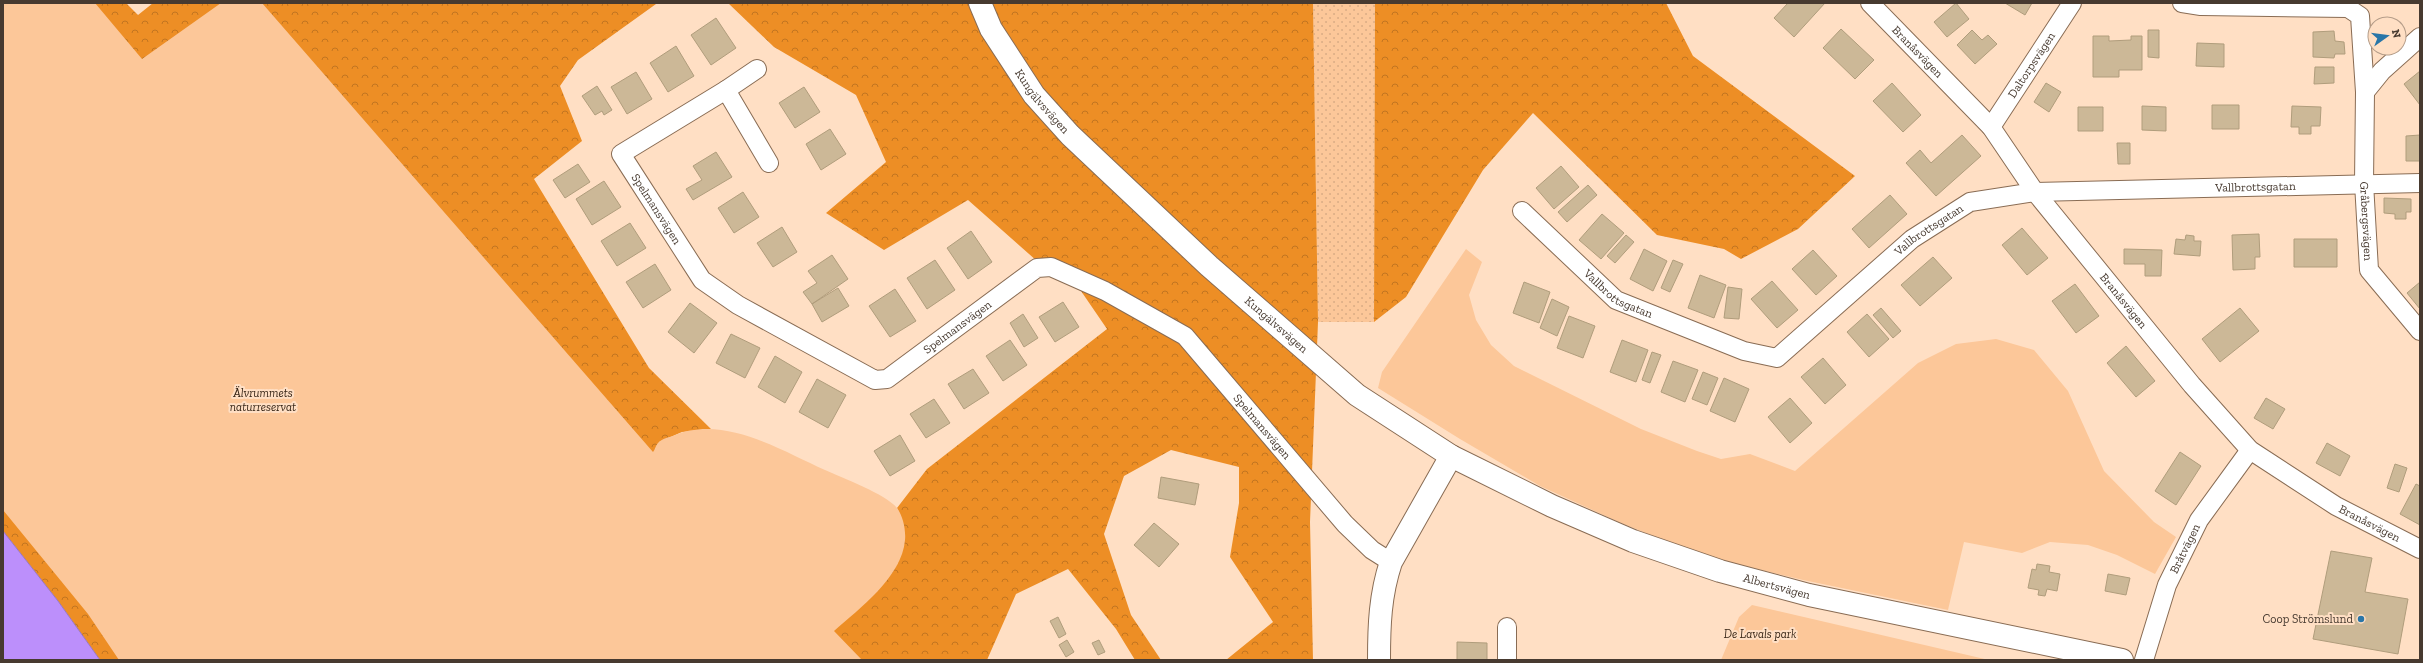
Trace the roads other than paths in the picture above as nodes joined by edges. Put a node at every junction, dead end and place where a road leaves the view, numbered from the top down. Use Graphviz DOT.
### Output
graph roads {
  1 [pos="980,3"];
  2 [pos="1870,3"];
  3 [pos="2072,3"];
  4 [pos="2182,3"];
  5 [pos="2420,37"];
  6 [pos="757,69"];
  7 [pos="726,90"];
  8 [pos="2365,92"];
  9 [pos="1991,127"];
  10 [pos="769,163"];
  11 [pos="2364,183"];
  12 [pos="2420,183"];
  13 [pos="2035,192"];
  14 [pos="1522,211"];
  15 [pos="2420,331"];
  16 [pos="2250,450"];
  17 [pos="1451,456"];
  18 [pos="2420,549"];
  19 [pos="1391,562"];
  20 [pos="1507,627"];
  21 [pos="1379,660"];
  22 [pos="1507,660"];
  23 [pos="2122,660"];
  24 [pos="2144,660"];
  1 -- 17 [label="street, Kungälvsvägen"];
  2 -- 9 [label="street, Branåsvägen"];
  3 -- 9 [label="street, Daltorpsvägen"];
  4 -- 8 [label="street"];
  5 -- 8 [label="street"];
  6 -- 7 [label="street, Spelmansvägen"];
  7 -- 10 [label="street"];
  7 -- 19 [label="street, Spelmansvägen"];
  8 -- 11 [label="street, Gråbergsvägen"];
  9 -- 13 [label="street, Branåsvägen"];
  11 -- 12 [label="street, Vallbrottsgatan"];
  11 -- 13 [label="street, Vallbrottsgatan"];
  11 -- 15 [label="street, Gråbergsvägen"];
  13 -- 14 [label="street, Vallbrottsgatan"];
  13 -- 16 [label="street, Branåsvägen"];
  16 -- 18 [label="street, Branåsvägen"];
  16 -- 24 [label="street, Bråtvägen"];
  17 -- 19 [label="street"];
  17 -- 23 [label="street, Albertsvägen"];
  19 -- 21 [label="street"];
  20 -- 22 [label="street"];
}
